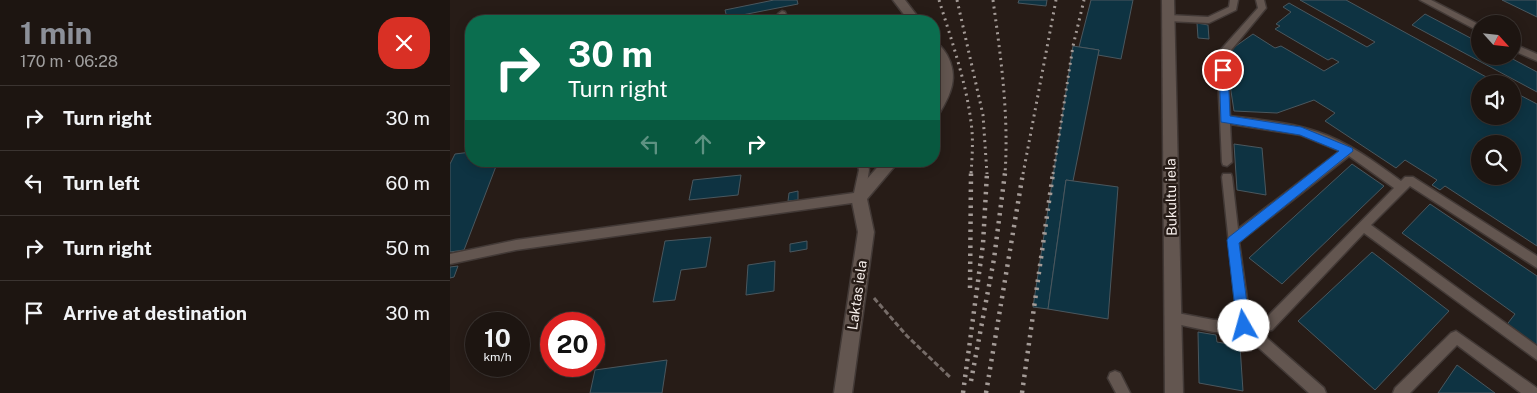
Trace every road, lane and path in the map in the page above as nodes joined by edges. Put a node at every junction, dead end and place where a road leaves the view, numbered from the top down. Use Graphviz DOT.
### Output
graph roads {
  1 [pos="899,0"];
  2 [pos="1168,0"];
  3 [pos="1234,0"];
  4 [pos="1260,0"];
  5 [pos="1424,0"];
  6 [pos="910,15"];
  7 [pos="1168,18"];
  8 [pos="1471,24"];
  9 [pos="1521,50"];
  10 [pos="940,53"];
  11 [pos="1537,58"];
  12 [pos="940,101"];
  13 [pos="1225,119"];
  14 [pos="1348,151"];
  15 [pos="1227,162"];
  16 [pos="863,167"];
  17 [pos="886,167"];
  18 [pos="1227,176"];
  19 [pos="1401,187"];
  20 [pos="859,196"];
  21 [pos="1363,226"];
  22 [pos="1233,240"];
  23 [pos="450,259"];
  24 [pos="1537,263"];
  25 [pos="859,280"];
  26 [pos="1172,318"];
  27 [pos="1244,326"];
  28 [pos="1537,354"];
  29 [pos="951,378"];
  30 [pos="1115,378"];
  31 [pos="843,393"];
  32 [pos="1122,393"];
  33 [pos="1174,393"];
  34 [pos="1319,393"];
  35 [pos="1400,393"];
  36 [pos="1532,393"];
  1 -- 6 [label="street"];
  2 -- 7 [label="street, Bukultu iela"];
  3 -- 7 [label="lane"];
  4 -- 13 [label="lane"];
  5 -- 8 [label="lane"];
  7 -- 26 [label="street, Bukultu iela"];
  9 -- 11 [label="lane"];
  10 -- 12 [label="street"];
  13 -- 14 [label="lane"];
  13 -- 15 [label="lane"];
  14 -- 19 [label="lane"];
  14 -- 22 [label="lane"];
  16 -- 20 [label="lane"];
  17 -- 20 [label="street"];
  18 -- 22 [label="lane"];
  19 -- 21 [label="lane"];
  19 -- 24 [label="lane"];
  20 -- 23 [label="lane"];
  20 -- 25 [label="street, Laktas iela"];
  21 -- 27 [label="lane"];
  21 -- 28 [label="lane"];
  22 -- 27 [label="lane"];
  25 -- 29 [label="path"];
  25 -- 31 [label="street, Laktas iela"];
  26 -- 27 [label="lane"];
  26 -- 33 [label="street, Bukultu iela"];
  27 -- 34 [label="lane"];
  30 -- 32 [label="lane"];
  35 -- 36 [label="lane"];
}
